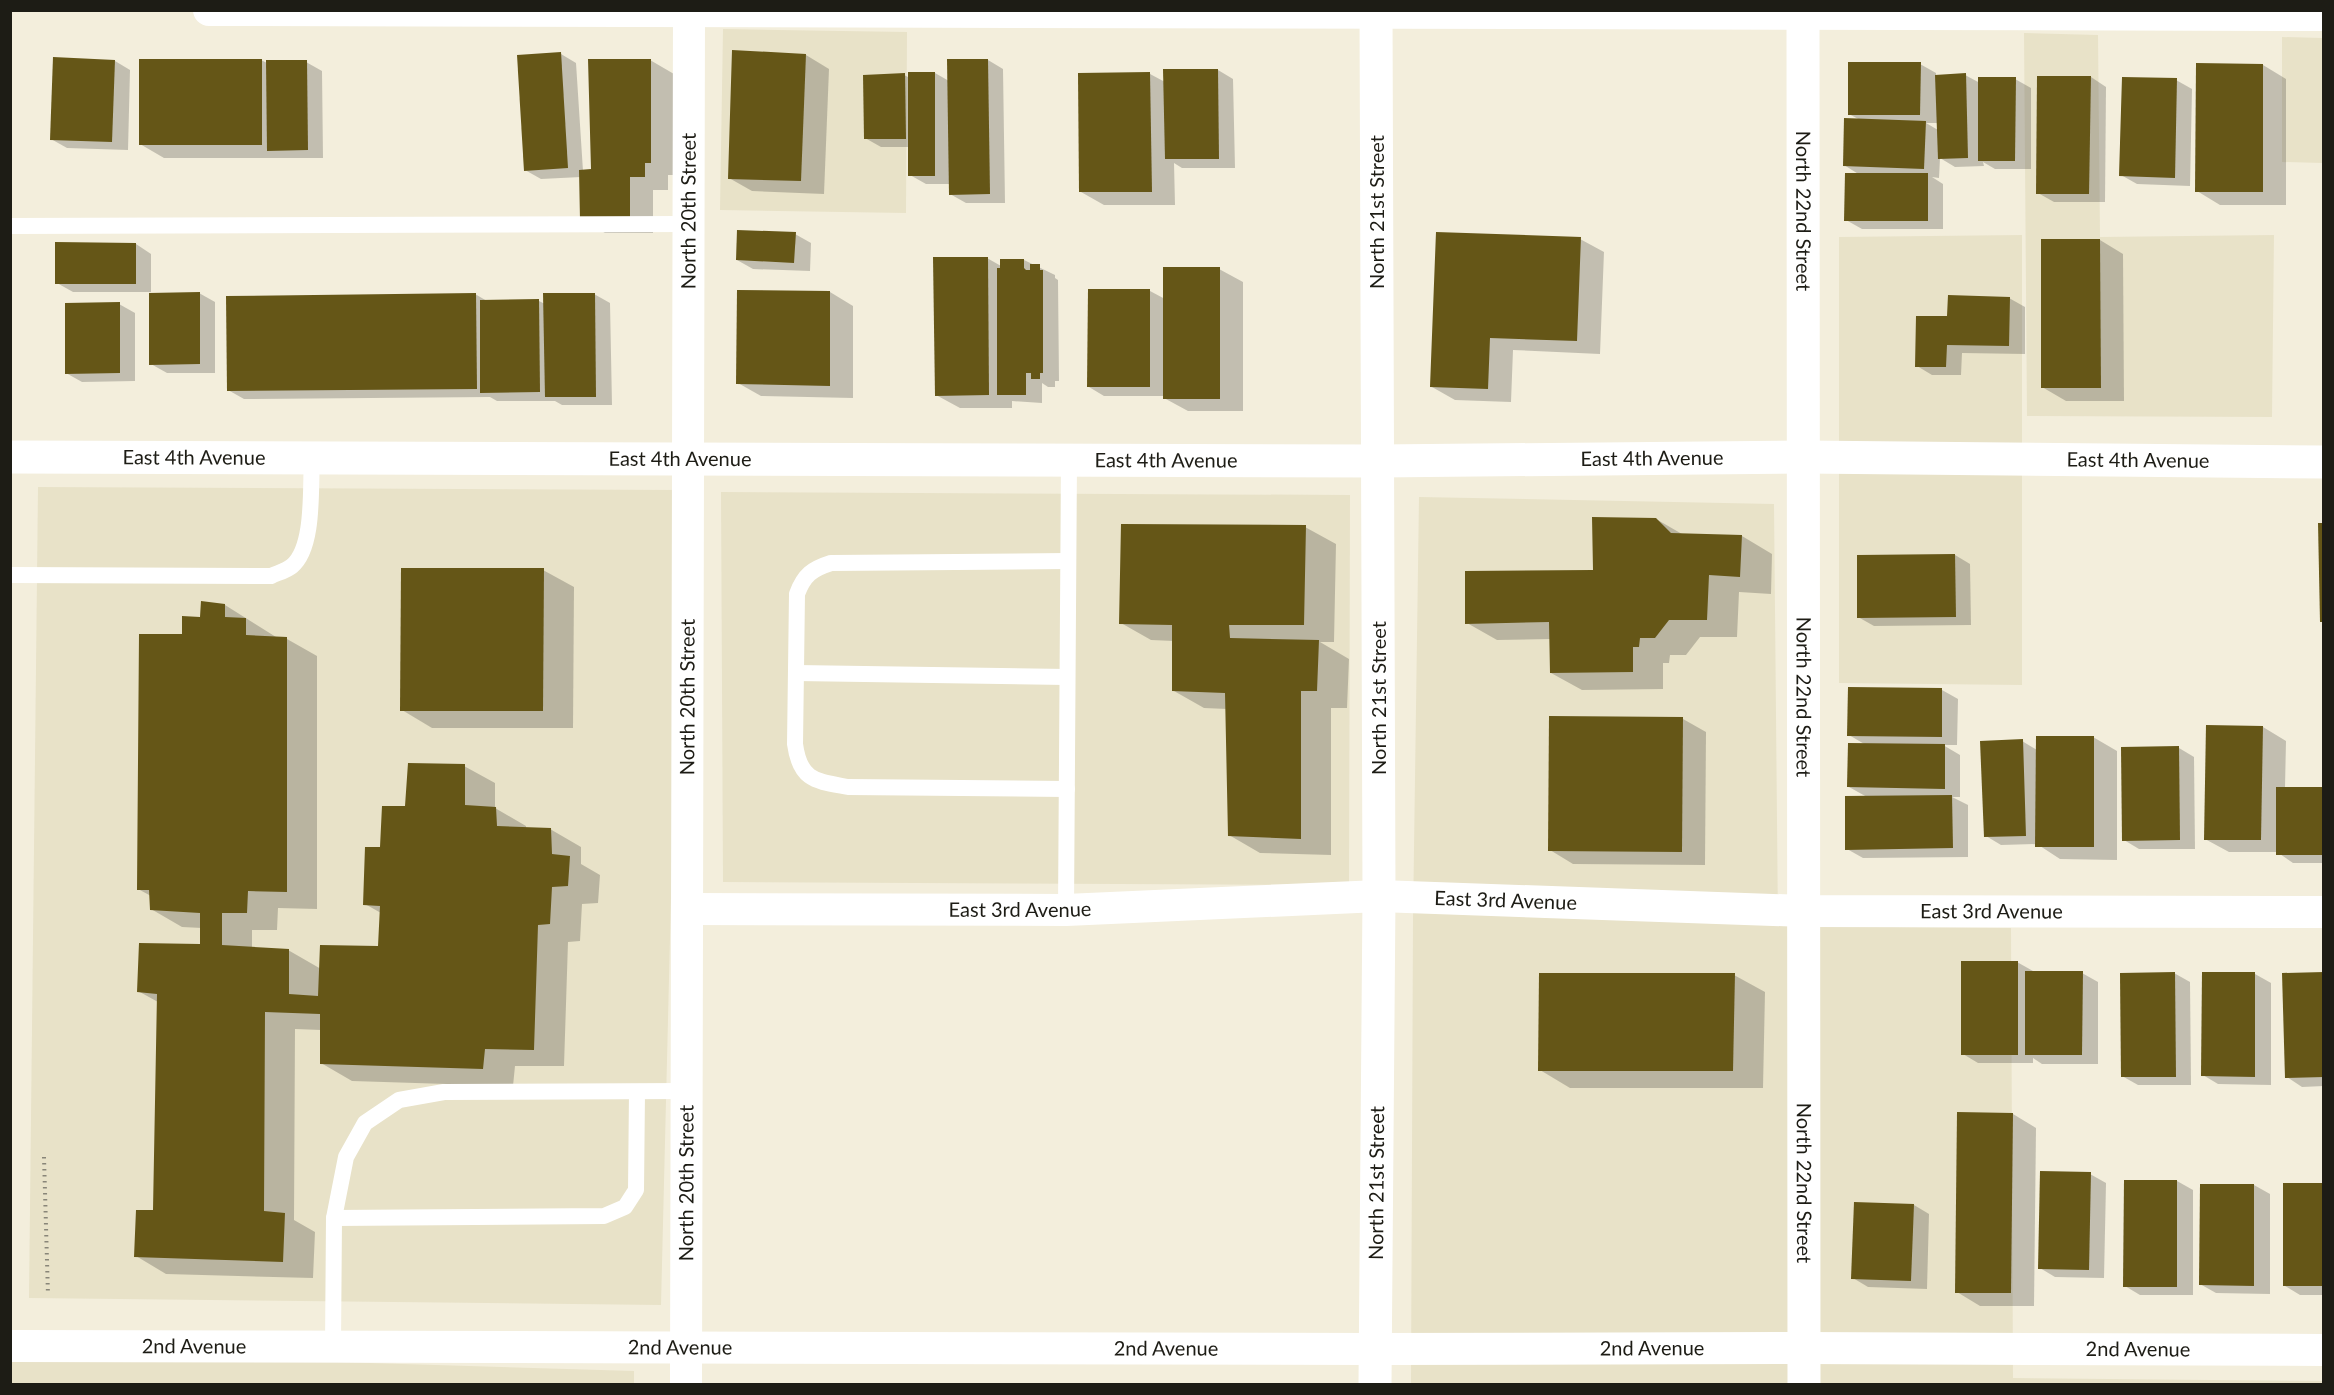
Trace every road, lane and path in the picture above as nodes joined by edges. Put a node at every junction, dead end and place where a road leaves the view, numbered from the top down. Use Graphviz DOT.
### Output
graph roads {
  1 [pos="209,10"];
  2 [pos="689,11"];
  3 [pos="1100,11"];
  4 [pos="1376,12"];
  5 [pos="1803,12"];
  6 [pos="1914,12"];
  7 [pos="2324,15"];
  8 [pos="689,224"];
  9 [pos="10,226"];
  10 [pos="10,457"];
  11 [pos="1804,457"];
  12 [pos="312,458"];
  13 [pos="688,459"];
  14 [pos="1069,460"];
  15 [pos="1379,461"];
  16 [pos="2324,462"];
  17 [pos="1068,561"];
  18 [pos="10,575"];
  19 [pos="796,673"];
  20 [pos="1067,676"];
  21 [pos="1067,789"];
  22 [pos="1379,896"];
  23 [pos="687,909"];
  24 [pos="1065,910"];
  25 [pos="1804,911"];
  26 [pos="2324,912"];
  27 [pos="687,1091"];
  28 [pos="637,1092"];
  29 [pos="44,1157"];
  30 [pos="334,1218"];
  31 [pos="48,1294"];
  32 [pos="10,1346"];
  33 [pos="333,1347"];
  34 [pos="687,1347"];
  35 [pos="1803,1347"];
  36 [pos="1375,1349"];
  37 [pos="2324,1350"];
  38 [pos="686,1384"];
  39 [pos="1375,1384"];
  40 [pos="1804,1384"];
  1 -- 2 [label="street"];
  2 -- 3 [label="street"];
  2 -- 8 [label="street, North 20th Street"];
  3 -- 4 [label="street"];
  4 -- 5 [label="street"];
  4 -- 15 [label="main road, North 21st Street"];
  5 -- 6 [label="street"];
  5 -- 11 [label="main road, North 22nd Street"];
  6 -- 7 [label="street"];
  8 -- 9 [label="lane"];
  8 -- 13 [label="street, North 20th Street"];
  10 -- 12 [label="main road, East 4th Avenue"];
  11 -- 15 [label="main road, East 4th Avenue"];
  11 -- 16 [label="main road, East 4th Avenue"];
  11 -- 25 [label="main road, North 22nd Street"];
  12 -- 13 [label="main road, East 4th Avenue"];
  12 -- 18 [label="lane"];
  13 -- 14 [label="main road, East 4th Avenue"];
  13 -- 23 [label="street, North 20th Street"];
  14 -- 15 [label="main road, East 4th Avenue"];
  14 -- 17 [label="lane"];
  15 -- 22 [label="main road, North 21st Street"];
  17 -- 19 [label="lane"];
  17 -- 20 [label="lane"];
  19 -- 20 [label="lane"];
  19 -- 21 [label="lane"];
  20 -- 21 [label="lane"];
  21 -- 24 [label="lane"];
  22 -- 24 [label="street, East 3rd Avenue"];
  22 -- 25 [label="street, East 3rd Avenue"];
  22 -- 36 [label="main road, North 21st Street"];
  23 -- 24 [label="street, East 3rd Avenue"];
  23 -- 27 [label="street, North 20th Street"];
  25 -- 26 [label="street, East 3rd Avenue"];
  25 -- 35 [label="main road, North 22nd Street"];
  27 -- 28 [label="lane"];
  27 -- 34 [label="street, North 20th Street"];
  28 -- 30 [label="lane"];
  28 -- 30 [label="lane"];
  29 -- 31 [label="path"];
  30 -- 33 [label="lane"];
  32 -- 33 [label="street, 2nd Avenue"];
  33 -- 34 [label="street, 2nd Avenue"];
  34 -- 36 [label="street, 2nd Avenue"];
  34 -- 38 [label="street, North 20th Street"];
  35 -- 36 [label="street, 2nd Avenue"];
  35 -- 37 [label="street, 2nd Avenue"];
  35 -- 40 [label="main road, North 22nd Street"];
  36 -- 39 [label="main road, North 21st Street"];
}
